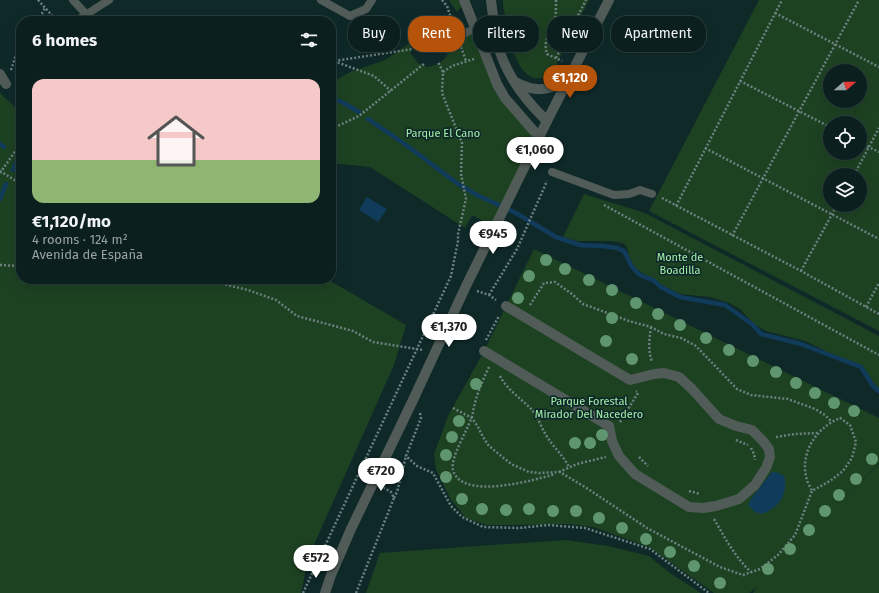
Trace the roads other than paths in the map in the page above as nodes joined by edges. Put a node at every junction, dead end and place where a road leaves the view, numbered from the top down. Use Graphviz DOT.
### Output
graph roads {
  1 [pos="73,0"];
  2 [pos="109,0"];
  3 [pos="321,0"];
  4 [pos="372,0"];
  5 [pos="464,0"];
  6 [pos="491,0"];
  7 [pos="609,0"];
  8 [pos="86,14"];
  9 [pos="83,16"];
  10 [pos="473,21"];
  11 [pos="485,52"];
  12 [pos="515,82"];
  13 [pos="566,83"];
  14 [pos="547,121"];
  15 [pos="539,138"];
  16 [pos="552,172"];
  17 [pos="652,194"];
  18 [pos="503,309"];
  19 [pos="484,347"];
  20 [pos="331,575"];
  21 [pos="321,593"];
  22 [pos="325,593"];
  1 -- 8 [label="lane"];
  2 -- 8 [label="lane"];
  3 -- 4 [label="lane"];
  5 -- 10 [label="street"];
  6 -- 12 [label="street"];
  7 -- 13 [label="street"];
  8 -- 9 [label="lane"];
  11 -- 15 [label="street"];
  12 -- 13 [label="street"];
  12 -- 14 [label="street"];
  13 -- 14 [label="street"];
  14 -- 15 [label="street"];
  15 -- 20 [label="street"];
  16 -- 17 [label="lane"];
  18 -- 19 [label="street"];
  20 -- 21 [label="street"];
  20 -- 22 [label="street"];
}
